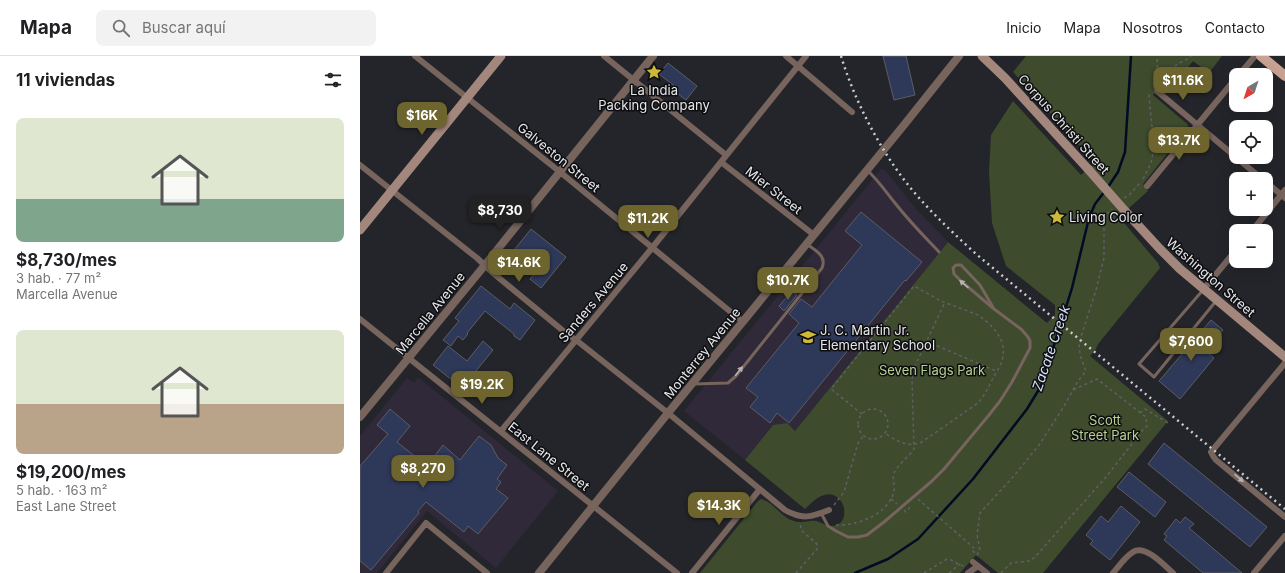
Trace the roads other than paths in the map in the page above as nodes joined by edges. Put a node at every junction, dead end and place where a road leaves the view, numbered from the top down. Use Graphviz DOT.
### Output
graph roads {
  1 [pos="415,56"];
  2 [pos="501,56"];
  3 [pos="604,56"];
  4 [pos="653,56"];
  5 [pos="786,56"];
  6 [pos="806,56"];
  7 [pos="959,56"];
  8 [pos="982,56"];
  9 [pos="1255,56"];
  10 [pos="1261,56"];
  11 [pos="798,66"];
  12 [pos="1245,68"];
  13 [pos="1285,76"];
  14 [pos="634,80"];
  15 [pos="1229,87"];
  16 [pos="1154,90"];
  17 [pos="467,98"];
  18 [pos="852,112"];
  19 [pos="1198,125"];
  20 [pos="726,155"];
  21 [pos="721,162"];
  22 [pos="360,165"];
  23 [pos="867,170"];
  24 [pos="560,172"];
  25 [pos="1254,172"];
  26 [pos="1147,186"];
  27 [pos="1273,187"];
  28 [pos="392,190"];
  29 [pos="1284,194"];
  30 [pos="1125,211"];
  31 [pos="1258,224"];
  32 [pos="360,230"];
  33 [pos="814,235"];
  34 [pos="806,244"];
  35 [pos="652,248"];
  36 [pos="940,252"];
  37 [pos="1229,258"];
  38 [pos="485,266"];
  39 [pos="1203,290"];
  40 [pos="1216,301"];
  41 [pos="994,310"];
  42 [pos="360,319"];
  43 [pos="743,322"];
  44 [pos="576,340"];
  45 [pos="1285,357"];
  46 [pos="409,358"];
  47 [pos="1285,363"];
  48 [pos="692,384"];
  49 [pos="668,413"];
  50 [pos="360,417"];
  51 [pos="501,431"];
  52 [pos="760,489"];
  53 [pos="594,505"];
  54 [pos="829,510"];
  55 [pos="821,513"];
  56 [pos="1285,517"];
  57 [pos="1285,536"];
  58 [pos="386,573"];
  59 [pos="487,573"];
  60 [pos="539,573"];
  61 [pos="677,573"];
  62 [pos="692,573"];
  63 [pos="968,573"];
  64 [pos="987,573"];
  65 [pos="1113,573"];
  66 [pos="1173,573"];
  67 [pos="1254,573"];
  1 -- 17 [label="street, Galveston Street"];
  2 -- 17 [label="main road"];
  3 -- 14 [label="street"];
  4 -- 14 [label="street, Marcella Avenue"];
  5 -- 11 [label="street"];
  6 -- 11 [label="street, Sanders Avenue"];
  7 -- 23 [label="street, Monterrey Avenue"];
  8 -- 30 [label="main road, Corpus Christi Street, bridge"];
  9 -- 12 [label="street"];
  10 -- 13 [label="main road"];
  11 -- 18 [label="street"];
  11 -- 20 [label="street, Sanders Avenue"];
  14 -- 20 [label="street"];
  14 -- 24 [label="street, Marcella Avenue"];
  15 -- 19 [label="street"];
  16 -- 19 [label="street"];
  17 -- 24 [label="street, Galveston Street"];
  17 -- 28 [label="main road"];
  19 -- 25 [label="street"];
  19 -- 26 [label="street"];
  20 -- 21 [label="street, Sanders Avenue"];
  21 -- 33 [label="street, Mier Street"];
  21 -- 35 [label="street, Sanders Avenue"];
  22 -- 28 [label="street"];
  23 -- 33 [label="street, Monterrey Avenue"];
  23 -- 36 [label="lane"];
  24 -- 35 [label="street, Galveston Street"];
  24 -- 38 [label="street, Marcella Avenue"];
  27 -- 29 [label="street"];
  28 -- 32 [label="main road"];
  28 -- 38 [label="street"];
  29 -- 31 [label="street"];
  30 -- 39 [label="main road, Washington Street"];
  33 -- 34 [label="street, Monterrey Avenue"];
  34 -- 43 [label="street, Monterrey Avenue"];
  48 -- 34 [label="lane, one-way"];
  35 -- 43 [label="street, Galveston Street"];
  35 -- 44 [label="street, Sanders Avenue"];
  37 -- 39 [label="street"];
  38 -- 44 [label="street"];
  38 -- 46 [label="street, Marcella Avenue"];
  39 -- 40 [label="main road, Washington Street"];
  39 -- 40 [label="lane"];
  40 -- 45 [label="main road, Washington Street"];
  41 -- 41 [label="lane, one-way"];
  41 -- 55 [label="lane"];
  42 -- 46 [label="street, East Lane Street"];
  43 -- 48 [label="street, Monterrey Avenue"];
  44 -- 49 [label="street"];
  44 -- 51 [label="street, Sanders Avenue"];
  46 -- 50 [label="street, Marcella Avenue"];
  46 -- 51 [label="street, East Lane Street"];
  47 -- 56 [label="street, one-way"];
  48 -- 49 [label="street, Monterrey Avenue"];
  49 -- 52 [label="street"];
  49 -- 53 [label="street, Monterrey Avenue"];
  51 -- 53 [label="street, East Lane Street"];
  52 -- 55 [label="street"];
  52 -- 62 [label="street"];
  53 -- 60 [label="street, Monterrey Avenue"];
  53 -- 61 [label="street, East Lane Street"];
  54 -- 55 [label="street"];
  57 -- 67 [label="street"];
  58 -- 59 [label="street"];
  63 -- 64 [label="street"];
  65 -- 66 [label="street"];
}
